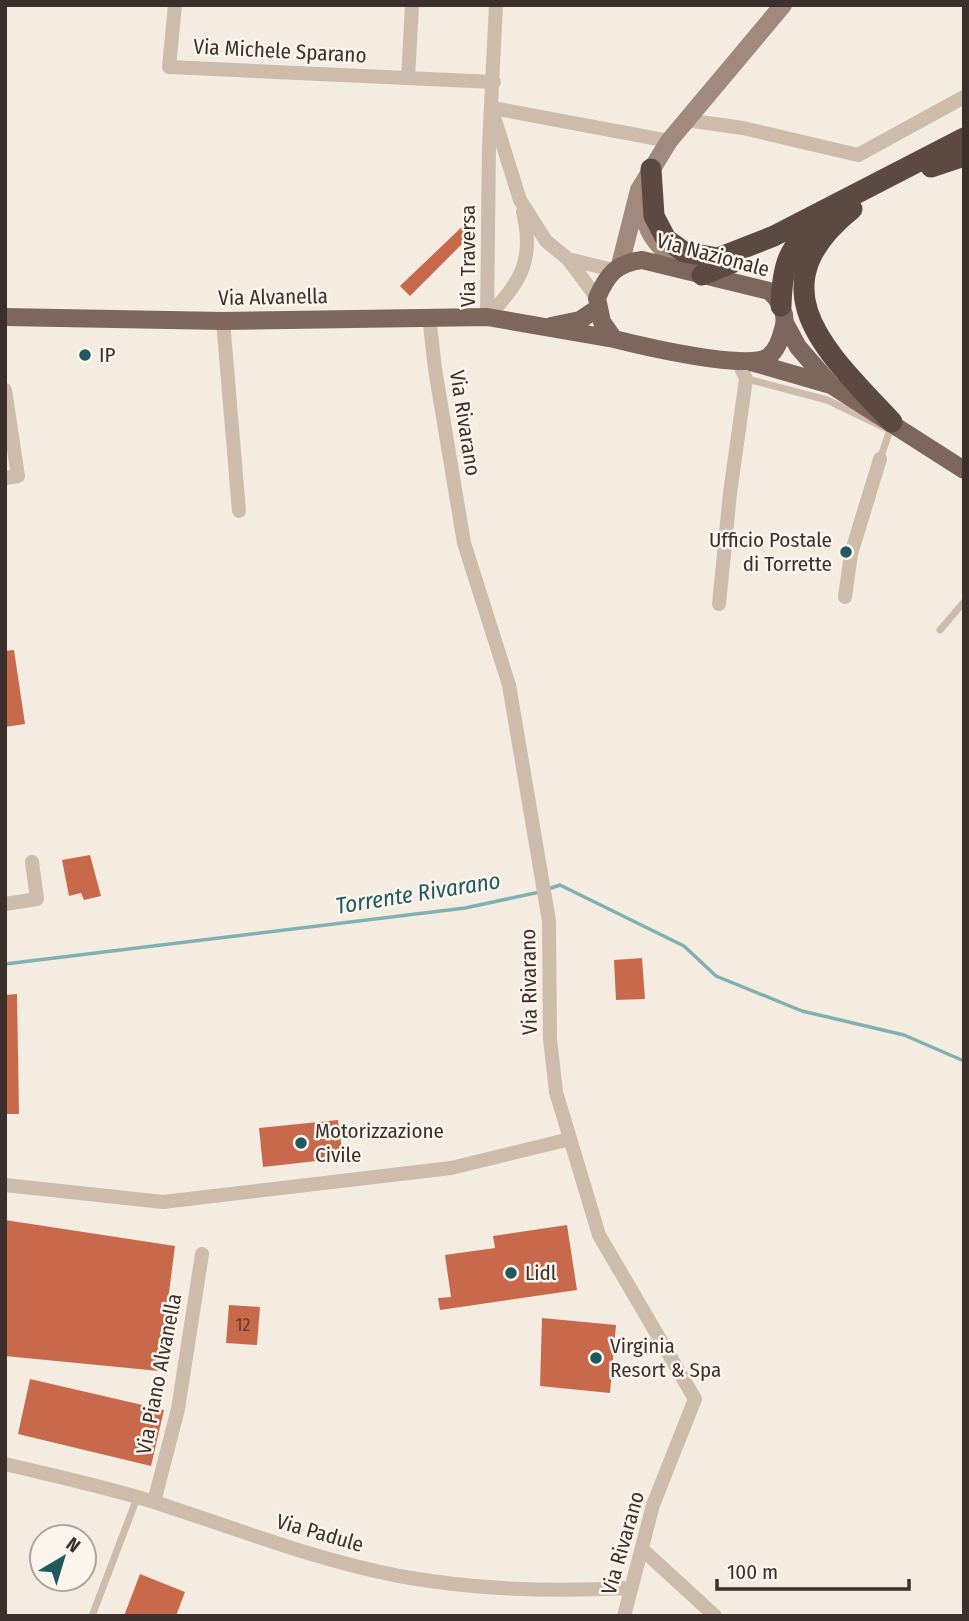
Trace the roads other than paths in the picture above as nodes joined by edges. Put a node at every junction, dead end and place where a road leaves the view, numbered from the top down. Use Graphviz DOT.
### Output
graph roads {
  1 [pos="175,5"];
  2 [pos="412,5"];
  3 [pos="496,5"];
  4 [pos="783,5"];
  5 [pos="408,78"];
  6 [pos="494,82"];
  7 [pos="964,97"];
  8 [pos="493,108"];
  9 [pos="687,120"];
  10 [pos="964,138"];
  11 [pos="669,141"];
  12 [pos="964,156"];
  13 [pos="651,169"];
  14 [pos="520,200"];
  15 [pos="852,209"];
  16 [pos="774,236"];
  17 [pos="568,259"];
  18 [pos="617,268"];
  19 [pos="697,274"];
  20 [pos="597,303"];
  21 [pos="783,315"];
  22 [pos="429,316"];
  23 [pos="5,317"];
  24 [pos="487,317"];
  25 [pos="223,321"];
  26 [pos="540,327"];
  27 [pos="614,340"];
  28 [pos="745,368"];
  29 [pos="831,385"];
  30 [pos="5,390"];
  31 [pos="890,427"];
  32 [pos="880,459"];
  33 [pos="964,470"];
  34 [pos="5,478"];
  35 [pos="239,511"];
  36 [pos="845,597"];
  37 [pos="964,602"];
  38 [pos="719,604"];
  39 [pos="940,629"];
  40 [pos="32,862"];
  41 [pos="5,904"];
  42 [pos="570,1139"];
  43 [pos="5,1185"];
  44 [pos="202,1254"];
  45 [pos="5,1464"];
  46 [pos="137,1497"];
  47 [pos="154,1502"];
  48 [pos="642,1549"];
  49 [pos="631,1588"];
  50 [pos="92,1616"];
  51 [pos="624,1616"];
  52 [pos="715,1616"];
  1 -- 5 [label="street, Via Michele Sparano"];
  2 -- 5 [label="street"];
  3 -- 6 [label="street, Via Traversa"];
  4 -- 9 [label="main road"];
  5 -- 6 [label="street, Via Michele Sparano"];
  6 -- 8 [label="street, Via Traversa"];
  7 -- 9 [label="street"];
  8 -- 11 [label="street"];
  8 -- 14 [label="street, Via Traversa"];
  8 -- 24 [label="street, Via Traversa"];
  9 -- 11 [label="main road"];
  10 -- 16 [label="highway"];
  11 -- 13 [label="main road"];
  12 -- 15 [label="highway"];
  13 -- 16 [label="highway"];
  13 -- 18 [label="main road"];
  13 -- 19 [label="main road"];
  14 -- 17 [label="street, Via Traversa"];
  14 -- 24 [label="street, Via Traversa"];
  15 -- 21 [label="highway"];
  15 -- 31 [label="highway"];
  16 -- 19 [label="highway"];
  17 -- 18 [label="street, Via Traversa"];
  17 -- 20 [label="street, Via Traversa"];
  18 -- 19 [label="main road, Via Nazionale"];
  18 -- 20 [label="main road"];
  19 -- 21 [label="main road, Via Nazionale"];
  20 -- 26 [label="main road"];
  20 -- 27 [label="main road"];
  21 -- 28 [label="main road"];
  21 -- 29 [label="main road, Via Nazionale"];
  22 -- 24 [label="main road, Via Alvanella"];
  22 -- 25 [label="main road, Via Alvanella"];
  22 -- 42 [label="street, Via Rivarano"];
  23 -- 25 [label="main road, Via Alvanella"];
  24 -- 26 [label="main road, Via Alvanella"];
  25 -- 35 [label="street"];
  26 -- 27 [label="main road, Via Nazionale"];
  27 -- 28 [label="main road, Via Nazionale"];
  28 -- 29 [label="main road, Via Nazionale"];
  28 -- 31 [label="lane"];
  28 -- 38 [label="street"];
  29 -- 31 [label="main road, Via Nazionale"];
  30 -- 34 [label="street"];
  31 -- 32 [label="lane"];
  31 -- 33 [label="main road, Via Nazionale"];
  32 -- 36 [label="street"];
  37 -- 39 [label="lane"];
  40 -- 41 [label="street"];
  42 -- 43 [label="street"];
  42 -- 48 [label="street, Via Rivarano"];
  44 -- 47 [label="street, Via Piano Alvanella"];
  45 -- 46 [label="street, Via Padule"];
  46 -- 47 [label="street, Via Padule"];
  46 -- 50 [label="lane"];
  47 -- 49 [label="street, Via Padule"];
  48 -- 49 [label="street, Via Rivarano"];
  48 -- 52 [label="street"];
  49 -- 51 [label="street, Via Rivarano"];
}
